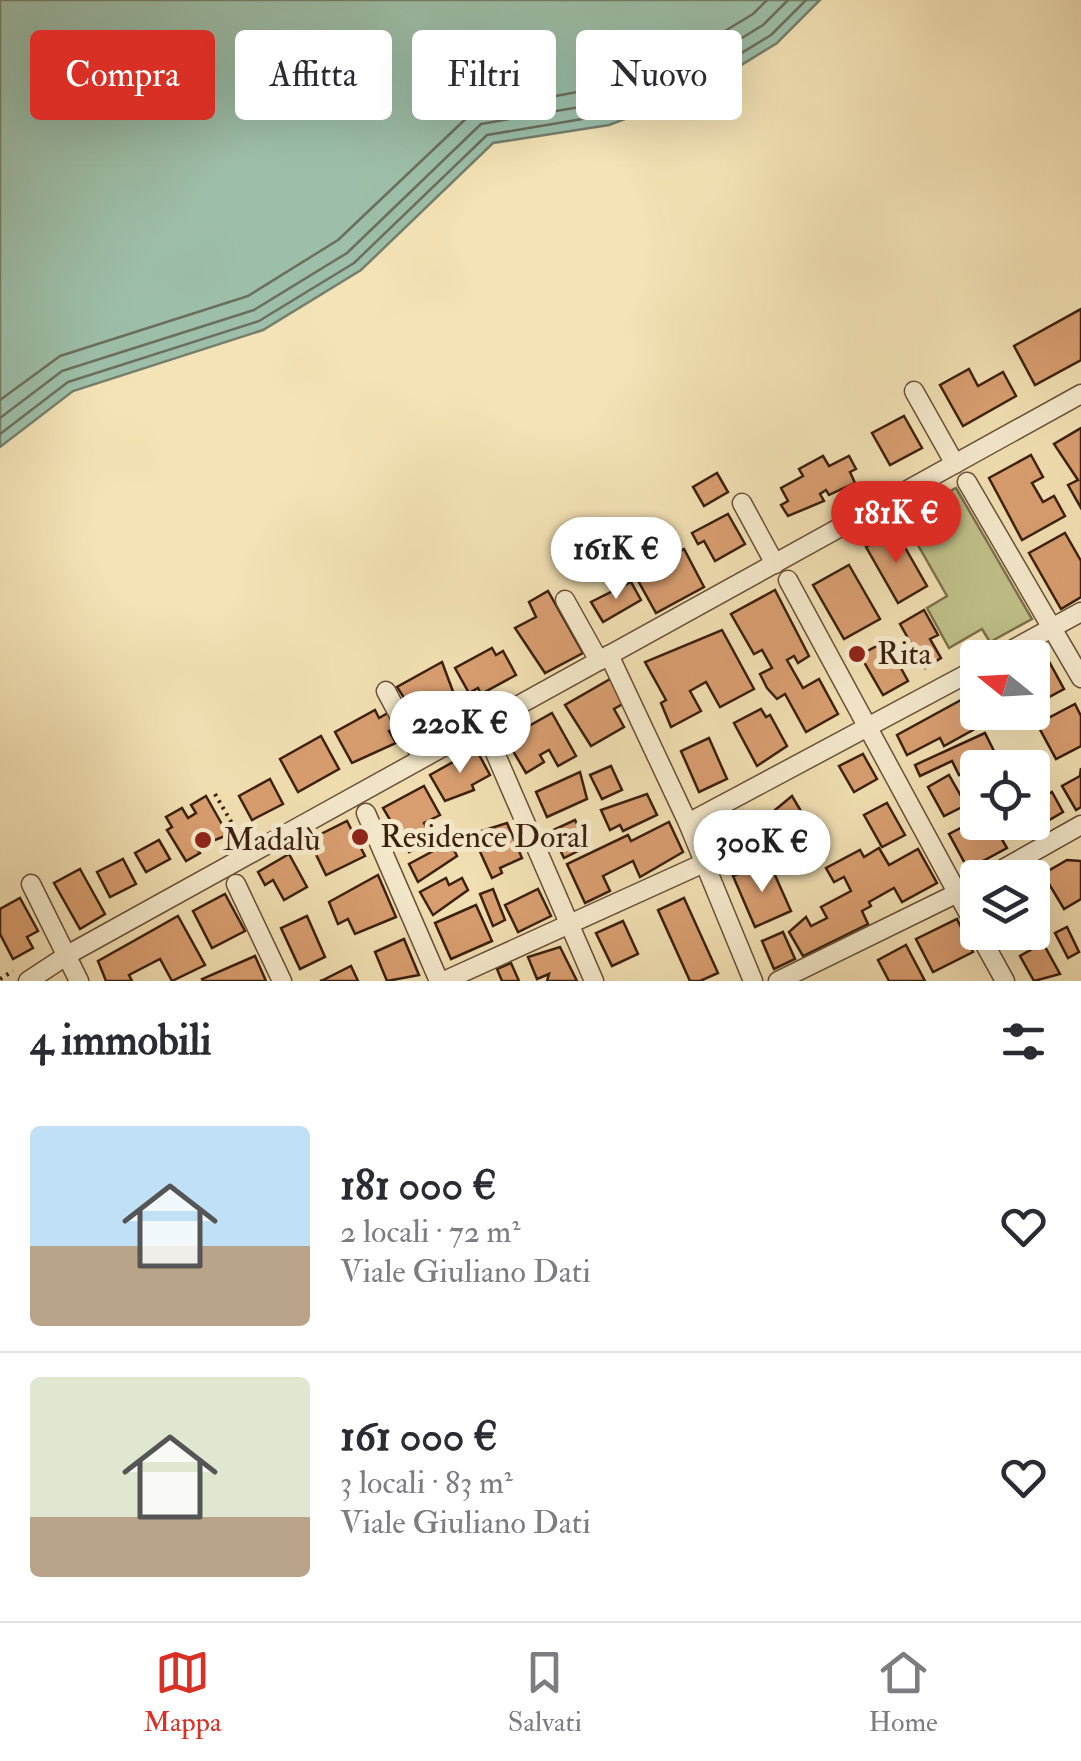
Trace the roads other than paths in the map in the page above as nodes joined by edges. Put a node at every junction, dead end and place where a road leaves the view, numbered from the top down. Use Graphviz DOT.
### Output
graph roads {
  1 [pos="914,390"];
  2 [pos="1081,394"];
  3 [pos="955,464"];
  4 [pos="967,482"];
  5 [pos="742,503"];
  6 [pos="774,564"];
  7 [pos="788,580"];
  8 [pos="564,600"];
  9 [pos="1081,612"];
  10 [pos="1052,628"];
  11 [pos="1030,640"];
  12 [pos="604,658"];
  13 [pos="960,678"];
  14 [pos="1081,678"];
  15 [pos="386,691"];
  16 [pos="482,725"];
  17 [pos="868,727"];
  18 [pos="422,758"];
  19 [pos="366,812"];
  20 [pos="688,823"];
  21 [pos="1081,825"];
  22 [pos="1019,860"];
  23 [pos="704,863"];
  24 [pos="31,884"];
  25 [pos="236,884"];
  26 [pos="958,894"];
  27 [pos="960,898"];
  28 [pos="568,922"];
  29 [pos="988,950"];
  30 [pos="69,954"];
  31 [pos="28,981"];
  32 [pos="79,981"];
  33 [pos="282,981"];
  34 [pos="442,981"];
  35 [pos="594,981"];
  36 [pos="754,981"];
  37 [pos="778,981"];
  38 [pos="1004,981"];
  1 -- 3 [label="street"];
  2 -- 3 [label="street"];
  3 -- 6 [label="street"];
  4 -- 10 [label="street"];
  5 -- 6 [label="street"];
  6 -- 12 [label="street"];
  7 -- 17 [label="street"];
  8 -- 12 [label="street"];
  9 -- 10 [label="street"];
  10 -- 11 [label="street"];
  10 -- 14 [label="street"];
  12 -- 16 [label="street"];
  12 -- 20 [label="street"];
  13 -- 17 [label="street"];
  15 -- 18 [label="street"];
  16 -- 18 [label="street"];
  16 -- 28 [label="street"];
  17 -- 20 [label="street"];
  17 -- 26 [label="street"];
  18 -- 30 [label="street"];
  19 -- 34 [label="street"];
  20 -- 23 [label="street"];
  21 -- 22 [label="street"];
  23 -- 28 [label="street"];
  23 -- 36 [label="street"];
  24 -- 30 [label="street"];
  25 -- 33 [label="street"];
  26 -- 27 [label="street"];
  26 -- 37 [label="street"];
  28 -- 34 [label="street"];
  28 -- 35 [label="street"];
  29 -- 38 [label="street"];
  30 -- 31 [label="street"];
  30 -- 32 [label="street"];
}
